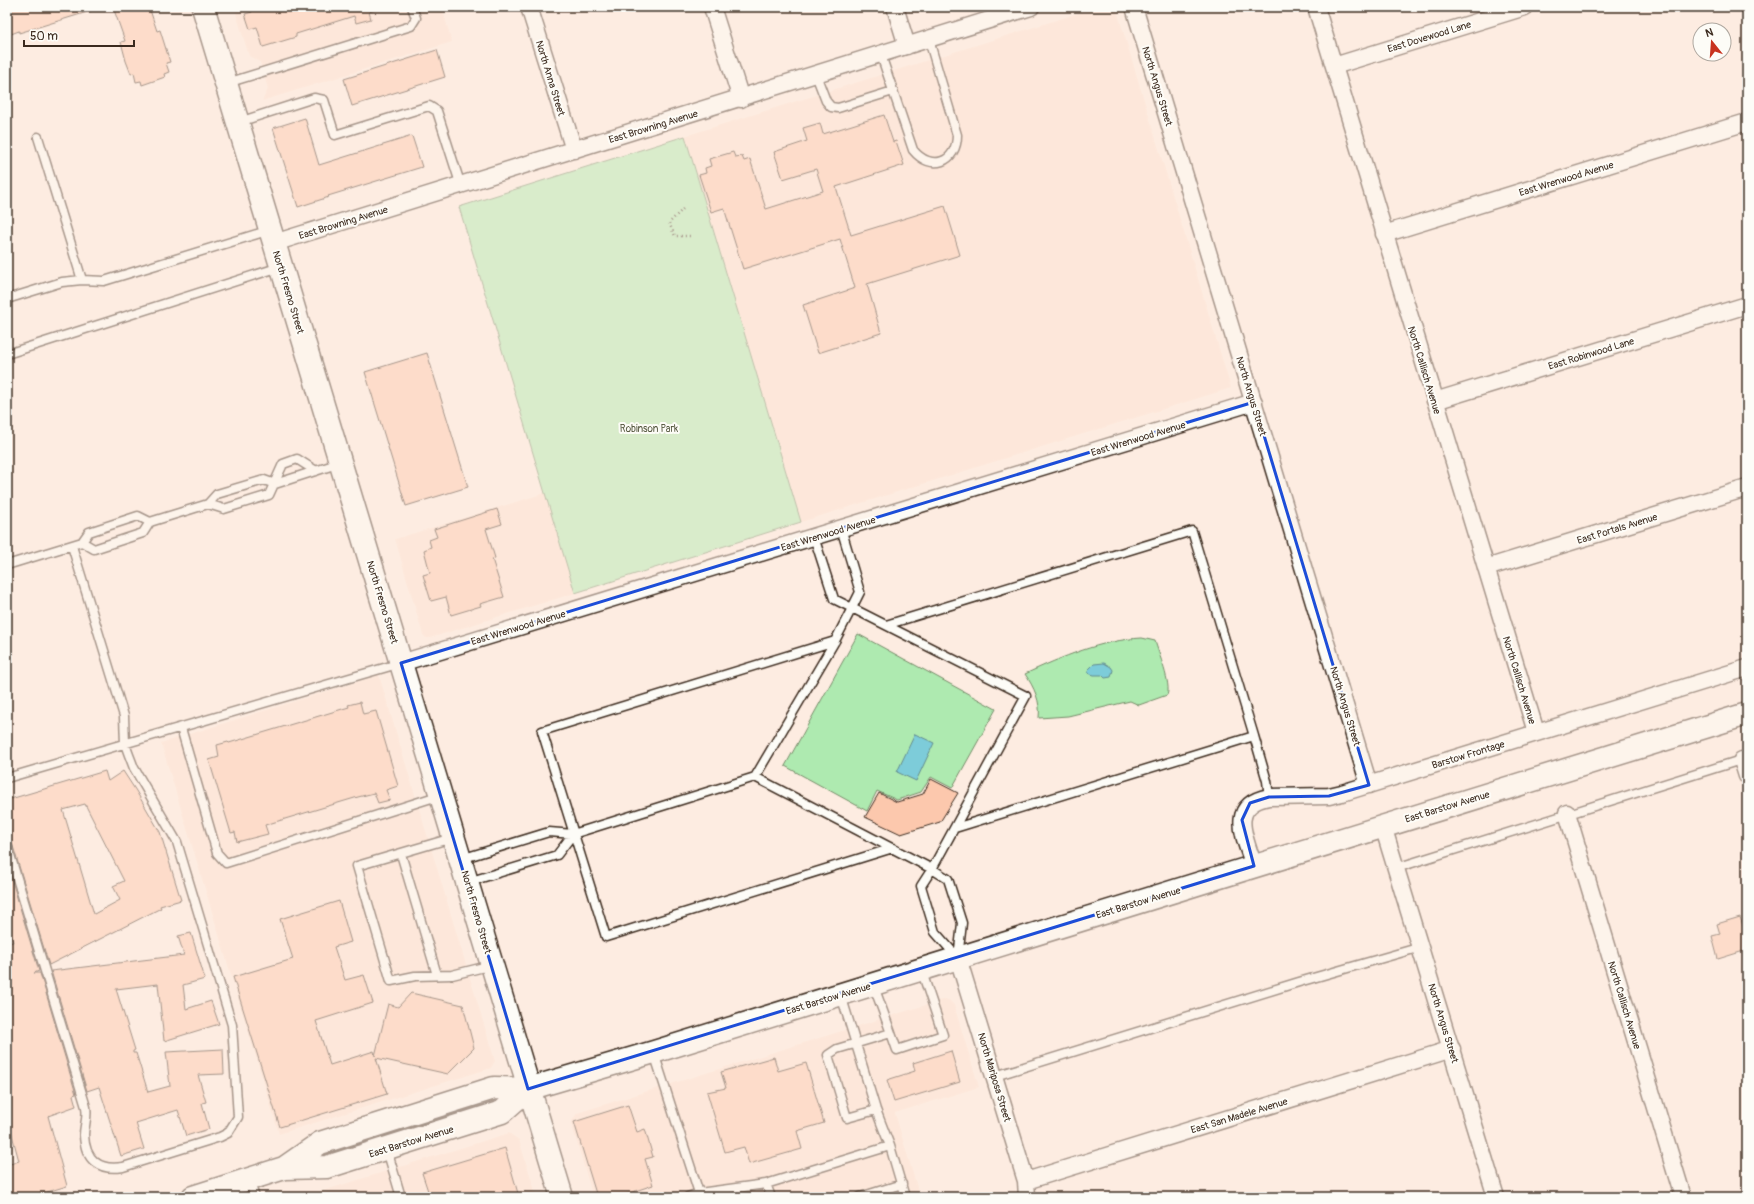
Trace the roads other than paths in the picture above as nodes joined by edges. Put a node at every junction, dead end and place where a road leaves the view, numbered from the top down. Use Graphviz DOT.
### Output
graph roads {
  1 [pos="203,7"];
  2 [pos="412,7"];
  3 [pos="529,7"];
  4 [pos="712,7"];
  5 [pos="895,7"];
  6 [pos="1031,7"];
  7 [pos="1134,7"];
  8 [pos="1316,7"];
  9 [pos="1525,7"];
  10 [pos="929,40"];
  11 [pos="907,46"];
  12 [pos="881,55"];
  13 [pos="1334,66"];
  14 [pos="816,75"];
  15 [pos="227,83"];
  16 [pos="893,91"];
  17 [pos="740,99"];
  18 [pos="239,122"];
  19 [pos="1747,122"];
  20 [pos="38,137"];
  21 [pos="574,150"];
  22 [pos="461,186"];
  23 [pos="1384,234"];
  24 [pos="272,237"];
  25 [pos="281,267"];
  26 [pos="82,280"];
  27 [pos="7,299"];
  28 [pos="1747,305"];
  29 [pos="7,354"];
  30 [pos="1434,401"];
  31 [pos="1254,402"];
  32 [pos="340,463"];
  33 [pos="316,471"];
  34 [pos="275,484"];
  35 [pos="1747,488"];
  36 [pos="208,504"];
  37 [pos="150,522"];
  38 [pos="841,528"];
  39 [pos="814,537"];
  40 [pos="82,542"];
  41 [pos="72,546"];
  42 [pos="7,565"];
  43 [pos="1486,568"];
  44 [pos="852,608"];
  45 [pos="886,625"];
  46 [pos="835,641"];
  47 [pos="402,663"];
  48 [pos="1747,668"];
  49 [pos="1747,714"];
  50 [pos="181,728"];
  51 [pos="1536,732"];
  52 [pos="1254,736"];
  53 [pos="125,744"];
  54 [pos="1744,759"];
  55 [pos="1747,776"];
  56 [pos="755,777"];
  57 [pos="7,778"];
  58 [pos="1369,784"];
  59 [pos="441,794"];
  60 [pos="1269,797"];
  61 [pos="1567,813"];
  62 [pos="1383,826"];
  63 [pos="955,828"];
  64 [pos="573,834"];
  65 [pos="454,838"];
  66 [pos="7,846"];
  67 [pos="893,848"];
  68 [pos="401,854"];
  69 [pos="461,859"];
  70 [pos="1254,866"];
  71 [pos="1396,868"];
  72 [pos="932,869"];
  73 [pos="468,882"];
  74 [pos="1421,947"];
  75 [pos="958,958"];
  76 [pos="492,965"];
  77 [pos="921,969"];
  78 [pos="437,975"];
  79 [pos="873,984"];
  80 [pos="841,994"];
  81 [pos="891,1033"];
  82 [pos="856,1043"];
  83 [pos="1452,1049"];
  84 [pos="654,1052"];
  85 [pos="995,1076"];
  86 [pos="528,1089"];
  87 [pos="876,1110"];
  88 [pos="890,1146"];
  89 [pos="386,1149"];
  90 [pos="284,1168"];
  91 [pos="1026,1181"];
  92 [pos="766,1184"];
  93 [pos="902,1184"];
  94 [pos="252,1188"];
  95 [pos="699,1193"];
  96 [pos="193,1197"];
  97 [pos="401,1197"];
  98 [pos="562,1197"];
  99 [pos="688,1197"];
  100 [pos="771,1197"];
  101 [pos="860,1197"];
  102 [pos="905,1197"];
  103 [pos="1027,1197"];
  104 [pos="1496,1197"];
  105 [pos="1683,1197"];
  1 -- 15 [label="main road, North Fresno Street"];
  2 -- 15 [label="lane"];
  3 -- 21 [label="street, North Anna Street"];
  4 -- 17 [label="street"];
  5 -- 11 [label="street"];
  6 -- 10 [label="street, East Browning Avenue"];
  7 -- 31 [label="street, North Angus Street"];
  8 -- 13 [label="street, North Callisch Avenue"];
  9 -- 13 [label="street, East Dovewood Lane"];
  10 -- 11 [label="street, East Browning Avenue"];
  10 -- 16 [label="lane"];
  11 -- 12 [label="street, East Browning Avenue"];
  12 -- 14 [label="street, East Browning Avenue"];
  12 -- 16 [label="lane"];
  13 -- 23 [label="street, North Callisch Avenue"];
  14 -- 16 [label="lane"];
  14 -- 17 [label="street, East Browning Avenue"];
  15 -- 18 [label="main road, North Fresno Street"];
  17 -- 21 [label="street, East Browning Avenue"];
  18 -- 22 [label="lane"];
  18 -- 24 [label="main road, North Fresno Street"];
  19 -- 23 [label="street, East Wrenwood Avenue"];
  20 -- 26 [label="lane"];
  21 -- 22 [label="street, East Browning Avenue"];
  22 -- 24 [label="street, East Browning Avenue"];
  23 -- 30 [label="street, North Callisch Avenue"];
  24 -- 25 [label="main road, North Fresno Street"];
  24 -- 26 [label="lane"];
  25 -- 29 [label="lane"];
  25 -- 32 [label="main road, North Fresno Street"];
  26 -- 27 [label="lane"];
  28 -- 30 [label="street, East Robinwood Lane"];
  30 -- 43 [label="street, North Callisch Avenue"];
  31 -- 38 [label="street, East Wrenwood Avenue"];
  31 -- 58 [label="street, North Angus Street"];
  32 -- 33 [label="lane"];
  32 -- 47 [label="main road, North Fresno Street"];
  33 -- 34 [label="lane"];
  33 -- 34 [label="lane"];
  34 -- 36 [label="lane"];
  34 -- 36 [label="lane"];
  35 -- 43 [label="street, East Portals Avenue"];
  36 -- 37 [label="lane"];
  37 -- 40 [label="lane"];
  37 -- 40 [label="lane"];
  38 -- 39 [label="street, East Wrenwood Avenue"];
  38 -- 44 [label="lane"];
  39 -- 44 [label="lane"];
  39 -- 47 [label="street, East Wrenwood Avenue"];
  40 -- 41 [label="lane"];
  41 -- 42 [label="lane"];
  41 -- 53 [label="lane"];
  43 -- 51 [label="street, North Callisch Avenue"];
  44 -- 45 [label="lane"];
  44 -- 46 [label="lane"];
  45 -- 52 [label="lane"];
  45 -- 63 [label="lane"];
  46 -- 56 [label="lane"];
  46 -- 64 [label="lane"];
  47 -- 50 [label="lane"];
  47 -- 59 [label="main road, North Fresno Street"];
  48 -- 51 [label="street, Barstow Frontage"];
  49 -- 62 [label="main road, East Barstow Avenue"];
  50 -- 53 [label="lane"];
  50 -- 59 [label="lane"];
  51 -- 58 [label="street, Barstow Frontage"];
  52 -- 60 [label="lane"];
  52 -- 63 [label="lane"];
  53 -- 57 [label="lane"];
  53 -- 66 [label="lane"];
  54 -- 55 [label="street"];
  54 -- 61 [label="lane"];
  56 -- 64 [label="lane"];
  56 -- 67 [label="lane"];
  58 -- 60 [label="street, Barstow Frontage"];
  59 -- 65 [label="main road, North Fresno Street"];
  60 -- 70 [label="street, Barstow Frontage"];
  61 -- 71 [label="lane"];
  61 -- 105 [label="street, North Callisch Avenue"];
  62 -- 70 [label="main road, East Barstow Avenue"];
  62 -- 71 [label="street, North Angus Street"];
  63 -- 72 [label="lane"];
  64 -- 67 [label="lane"];
  64 -- 69 [label="lane"];
  64 -- 73 [label="lane"];
  65 -- 68 [label="lane"];
  65 -- 69 [label="main road, North Fresno Street"];
  67 -- 72 [label="lane"];
  68 -- 78 [label="lane"];
  68 -- 78 [label="lane"];
  69 -- 73 [label="main road, North Fresno Street"];
  70 -- 75 [label="main road, East Barstow Avenue"];
  71 -- 74 [label="street, North Angus Street"];
  72 -- 75 [label="lane"];
  72 -- 75 [label="lane"];
  73 -- 76 [label="main road, North Fresno Street"];
  74 -- 83 [label="street, North Angus Street"];
  74 -- 85 [label="lane"];
  75 -- 77 [label="main road, East Barstow Avenue"];
  75 -- 85 [label="street, North Mariposa Street"];
  76 -- 78 [label="lane"];
  76 -- 86 [label="main road, North Fresno Street"];
  77 -- 79 [label="main road, East Barstow Avenue"];
  77 -- 81 [label="lane"];
  79 -- 80 [label="main road, East Barstow Avenue"];
  79 -- 81 [label="lane"];
  80 -- 82 [label="lane"];
  80 -- 84 [label="main road, East Barstow Avenue"];
  81 -- 82 [label="lane"];
  82 -- 87 [label="lane"];
  82 -- 87 [label="lane"];
  83 -- 91 [label="street, East San Madele Avenue"];
  83 -- 104 [label="street, North Angus Street"];
  84 -- 86 [label="main road, East Barstow Avenue"];
  84 -- 95 [label="lane"];
  85 -- 91 [label="street, North Mariposa Street"];
  86 -- 89 [label="main road, East Barstow Avenue"];
  86 -- 90 [label="main road, East Barstow Avenue"];
  86 -- 98 [label="main road, North Fresno Street"];
  87 -- 88 [label="lane"];
  88 -- 92 [label="lane"];
  88 -- 93 [label="lane"];
  89 -- 90 [label="main road, East Barstow Avenue"];
  89 -- 97 [label="lane"];
  90 -- 94 [label="main road, East Barstow Avenue"];
  91 -- 103 [label="street, North Mariposa Street"];
  92 -- 95 [label="lane"];
  92 -- 100 [label="lane"];
  93 -- 101 [label="lane"];
  93 -- 102 [label="lane"];
  94 -- 96 [label="main road, East Barstow Avenue"];
  95 -- 99 [label="lane"];
}
